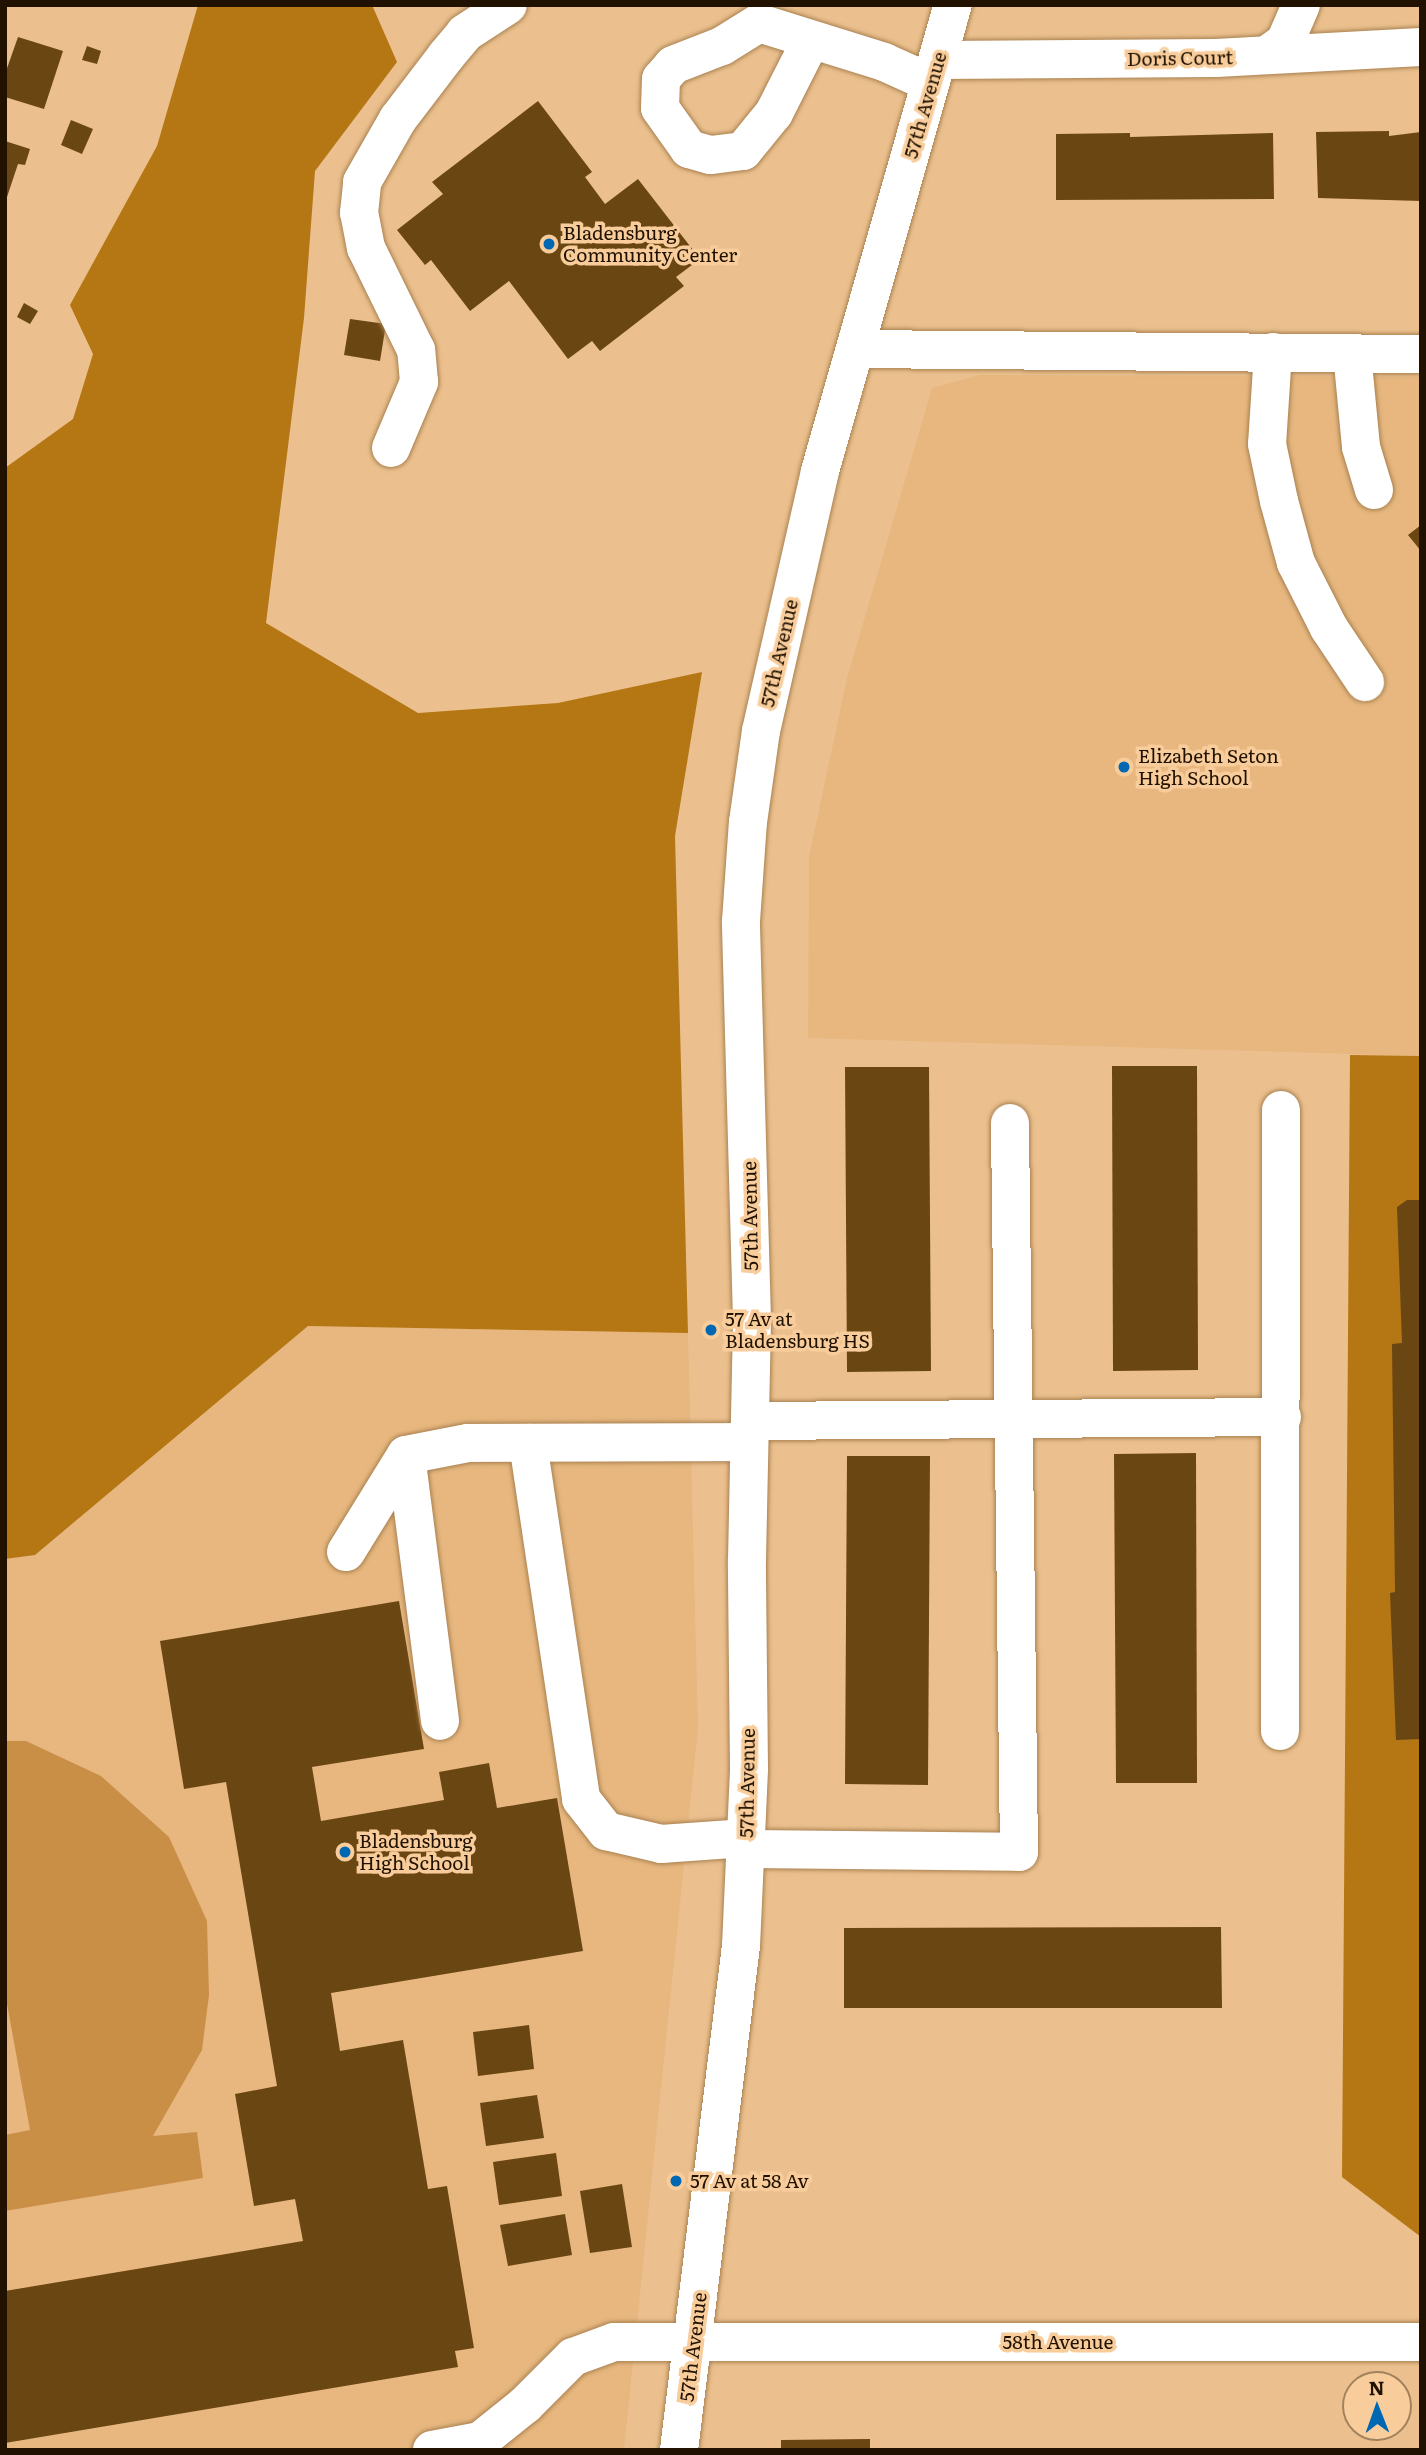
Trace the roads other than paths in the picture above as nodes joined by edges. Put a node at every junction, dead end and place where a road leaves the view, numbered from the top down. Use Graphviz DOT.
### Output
graph roads {
  1 [pos="508,5"];
  2 [pos="953,5"];
  3 [pos="1301,5"];
  4 [pos="789,24"];
  5 [pos="1421,47"];
  6 [pos="1270,52"];
  7 [pos="935,72"];
  8 [pos="855,349"];
  9 [pos="1273,352"];
  10 [pos="1352,353"];
  11 [pos="1421,354"];
  12 [pos="391,448"];
  13 [pos="1374,490"];
  14 [pos="1365,682"];
  15 [pos="1281,1110"];
  16 [pos="1010,1123"];
  17 [pos="1014,1418"];
  18 [pos="1282,1418"];
  19 [pos="750,1431"];
  20 [pos="528,1443"];
  21 [pos="406,1455"];
  22 [pos="346,1552"];
  23 [pos="440,1721"];
  24 [pos="1280,1731"];
  25 [pos="746,1844"];
  26 [pos="695,2340"];
  27 [pos="1421,2342"];
  28 [pos="432,2450"];
  29 [pos="679,2450"];
  1 -- 12 [label="street"];
  2 -- 7 [label="street, 57th Avenue"];
  3 -- 6 [label="street"];
  4 -- 7 [label="street"];
  5 -- 6 [label="street, Doris Court"];
  6 -- 7 [label="street, Doris Court"];
  7 -- 8 [label="street, 57th Avenue"];
  8 -- 9 [label="street"];
  8 -- 19 [label="street, 57th Avenue"];
  9 -- 10 [label="street"];
  9 -- 14 [label="street"];
  10 -- 11 [label="street"];
  10 -- 13 [label="street"];
  15 -- 18 [label="street"];
  16 -- 17 [label="street"];
  17 -- 18 [label="street"];
  17 -- 19 [label="street"];
  17 -- 25 [label="street"];
  18 -- 24 [label="street"];
  19 -- 20 [label="street"];
  19 -- 25 [label="street, 57th Avenue"];
  20 -- 21 [label="street"];
  20 -- 25 [label="street"];
  21 -- 22 [label="street"];
  21 -- 23 [label="street"];
  25 -- 26 [label="street, 57th Avenue"];
  26 -- 27 [label="street, 58th Avenue"];
  26 -- 28 [label="street, 58th Avenue"];
  26 -- 29 [label="street, 57th Avenue"];
}
